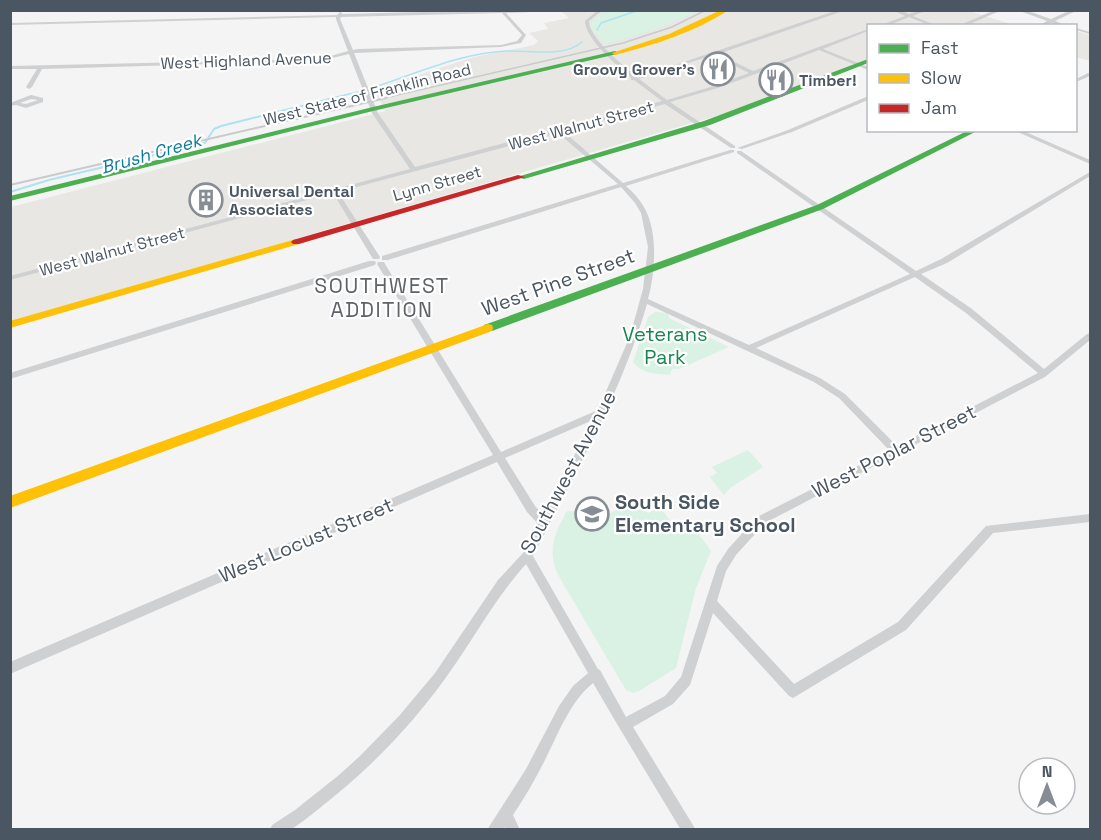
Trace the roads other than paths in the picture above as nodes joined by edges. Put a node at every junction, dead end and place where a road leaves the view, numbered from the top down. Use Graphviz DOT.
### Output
graph roads {
  1 [pos="341,10"];
  2 [pos="576,10"];
  3 [pos="601,10"];
  4 [pos="726,10"];
  5 [pos="844,10"];
  6 [pos="894,10"];
  7 [pos="925,10"];
  8 [pos="1000,10"];
  9 [pos="1019,10"];
  10 [pos="1076,10"];
  11 [pos="561,11"];
  12 [pos="202,12"];
  13 [pos="502,12"];
  14 [pos="593,15"];
  15 [pos="338,16"];
  16 [pos="909,16"];
  17 [pos="196,19"];
  18 [pos="1051,21"];
  19 [pos="10,24"];
  20 [pos="887,24"];
  21 [pos="931,24"];
  22 [pos="965,24"];
  23 [pos="1044,24"];
  24 [pos="1060,24"];
  25 [pos="867,30"];
  26 [pos="820,49"];
  27 [pos="351,53"];
  28 [pos="609,54"];
  29 [pos="714,54"];
  30 [pos="865,65"];
  31 [pos="40,67"];
  32 [pos="10,68"];
  33 [pos="753,73"];
  34 [pos="1090,74"];
  35 [pos="1077,76"];
  36 [pos="1082,78"];
  37 [pos="633,79"];
  38 [pos="1077,80"];
  39 [pos="1090,82"];
  40 [pos="29,87"];
  41 [pos="867,98"];
  42 [pos="666,101"];
  43 [pos="18,104"];
  44 [pos="10,105"];
  45 [pos="373,109"];
  46 [pos="701,124"];
  47 [pos="559,131"];
  48 [pos="972,132"];
  49 [pos="1021,132"];
  50 [pos="736,149"];
  51 [pos="588,157"];
  52 [pos="1090,162"];
  53 [pos="414,170"];
  54 [pos="1090,174"];
  55 [pos="622,185"];
  56 [pos="335,192"];
  57 [pos="10,199"];
  58 [pos="820,207"];
  59 [pos="356,224"];
  60 [pos="378,261"];
  61 [pos="650,269"];
  62 [pos="915,275"];
  63 [pos="10,278"];
  64 [pos="645,300"];
  65 [pos="10,325"];
  66 [pos="1090,336"];
  67 [pos="433,348"];
  68 [pos="750,348"];
  69 [pos="1044,373"];
  70 [pos="10,376"];
  71 [pos="602,412"];
  72 [pos="895,450"];
  73 [pos="498,456"];
  74 [pos="10,502"];
  75 [pos="1090,518"];
  76 [pos="543,522"];
  77 [pos="526,556"];
  78 [pos="710,602"];
  79 [pos="10,668"];
  80 [pos="596,674"];
  81 [pos="624,724"];
  82 [pos="505,814"];
  83 [pos="277,830"];
  84 [pos="494,830"];
  85 [pos="513,830"];
  86 [pos="689,830"];
  1 -- 15 [label="street"];
  2 -- 11 [label="street"];
  3 -- 14 [label="street"];
  4 -- 28 [label="street, West State of Franklin Road"];
  5 -- 29 [label="street"];
  6 -- 16 [label="street"];
  7 -- 16 [label="street"];
  8 -- 22 [label="street"];
  9 -- 18 [label="street"];
  10 -- 18 [label="street"];
  11 -- 13 [label="street"];
  11 -- 14 [label="street"];
  12 -- 17 [label="street"];
  13 -- 15 [label="street"];
  13 -- 27 [label="street, West Highland Avenue"];
  14 -- 28 [label="street"];
  15 -- 17 [label="street"];
  15 -- 27 [label="street"];
  16 -- 20 [label="street"];
  16 -- 21 [label="street"];
  17 -- 19 [label="street"];
  18 -- 23 [label="street"];
  18 -- 24 [label="street"];
  25 -- 26 [label="street, West Walnut Street"];
  26 -- 30 [label="street"];
  26 -- 33 [label="street, West Walnut Street"];
  27 -- 31 [label="street, West Highland Avenue"];
  27 -- 45 [label="street"];
  28 -- 37 [label="street"];
  28 -- 45 [label="street, West State of Franklin Road"];
  29 -- 33 [label="street"];
  29 -- 37 [label="street"];
  30 -- 46 [label="street, Lynn Street"];
  31 -- 32 [label="street, West Highland Avenue"];
  31 -- 40 [label="street"];
  33 -- 42 [label="street, West Walnut Street"];
  34 -- 36 [label="street"];
  35 -- 36 [label="street"];
  36 -- 38 [label="street"];
  36 -- 39 [label="street"];
  37 -- 42 [label="street"];
  41 -- 50 [label="street"];
  42 -- 46 [label="street"];
  42 -- 47 [label="street, West Walnut Street"];
  43 -- 44 [label="street"];
  45 -- 53 [label="street"];
  45 -- 57 [label="street, West State of Franklin Road"];
  46 -- 50 [label="street"];
  46 -- 51 [label="street, Lynn Street"];
  47 -- 51 [label="street, Southwest Avenue"];
  47 -- 53 [label="street, West Walnut Street"];
  48 -- 58 [label="street, West Pine Street"];
  49 -- 52 [label="street"];
  50 -- 55 [label="street"];
  50 -- 58 [label="street"];
  51 -- 55 [label="street, Southwest Avenue"];
  51 -- 59 [label="street, Lynn Street"];
  53 -- 56 [label="street, West Walnut Street"];
  54 -- 62 [label="street"];
  55 -- 60 [label="street"];
  55 -- 61 [label="street, Southwest Avenue"];
  56 -- 59 [label="street"];
  56 -- 63 [label="street, West Walnut Street"];
  58 -- 61 [label="street, West Pine Street"];
  58 -- 62 [label="street"];
  59 -- 60 [label="street"];
  59 -- 65 [label="street, Lynn Street"];
  60 -- 67 [label="street"];
  60 -- 70 [label="street"];
  61 -- 64 [label="street, Southwest Avenue"];
  61 -- 67 [label="street, West Pine Street"];
  62 -- 68 [label="street"];
  62 -- 69 [label="street"];
  64 -- 68 [label="street"];
  64 -- 71 [label="street, Southwest Avenue"];
  66 -- 69 [label="street, West Poplar Street"];
  67 -- 73 [label="street"];
  67 -- 74 [label="street, West Pine Street"];
  68 -- 72 [label="street"];
  69 -- 72 [label="street, West Poplar Street"];
  71 -- 73 [label="street, West Locust Street"];
  71 -- 76 [label="street, Southwest Avenue"];
  72 -- 78 [label="street, West Poplar Street"];
  73 -- 76 [label="street"];
  73 -- 79 [label="street, West Locust Street"];
  75 -- 78 [label="street"];
  76 -- 77 [label="street, Southwest Avenue"];
  77 -- 80 [label="street"];
  77 -- 83 [label="street, Southwest Avenue"];
  78 -- 81 [label="street, West Poplar Street"];
  80 -- 81 [label="street"];
  80 -- 82 [label="street"];
  81 -- 86 [label="street"];
  82 -- 84 [label="street"];
  82 -- 85 [label="street"];
}
